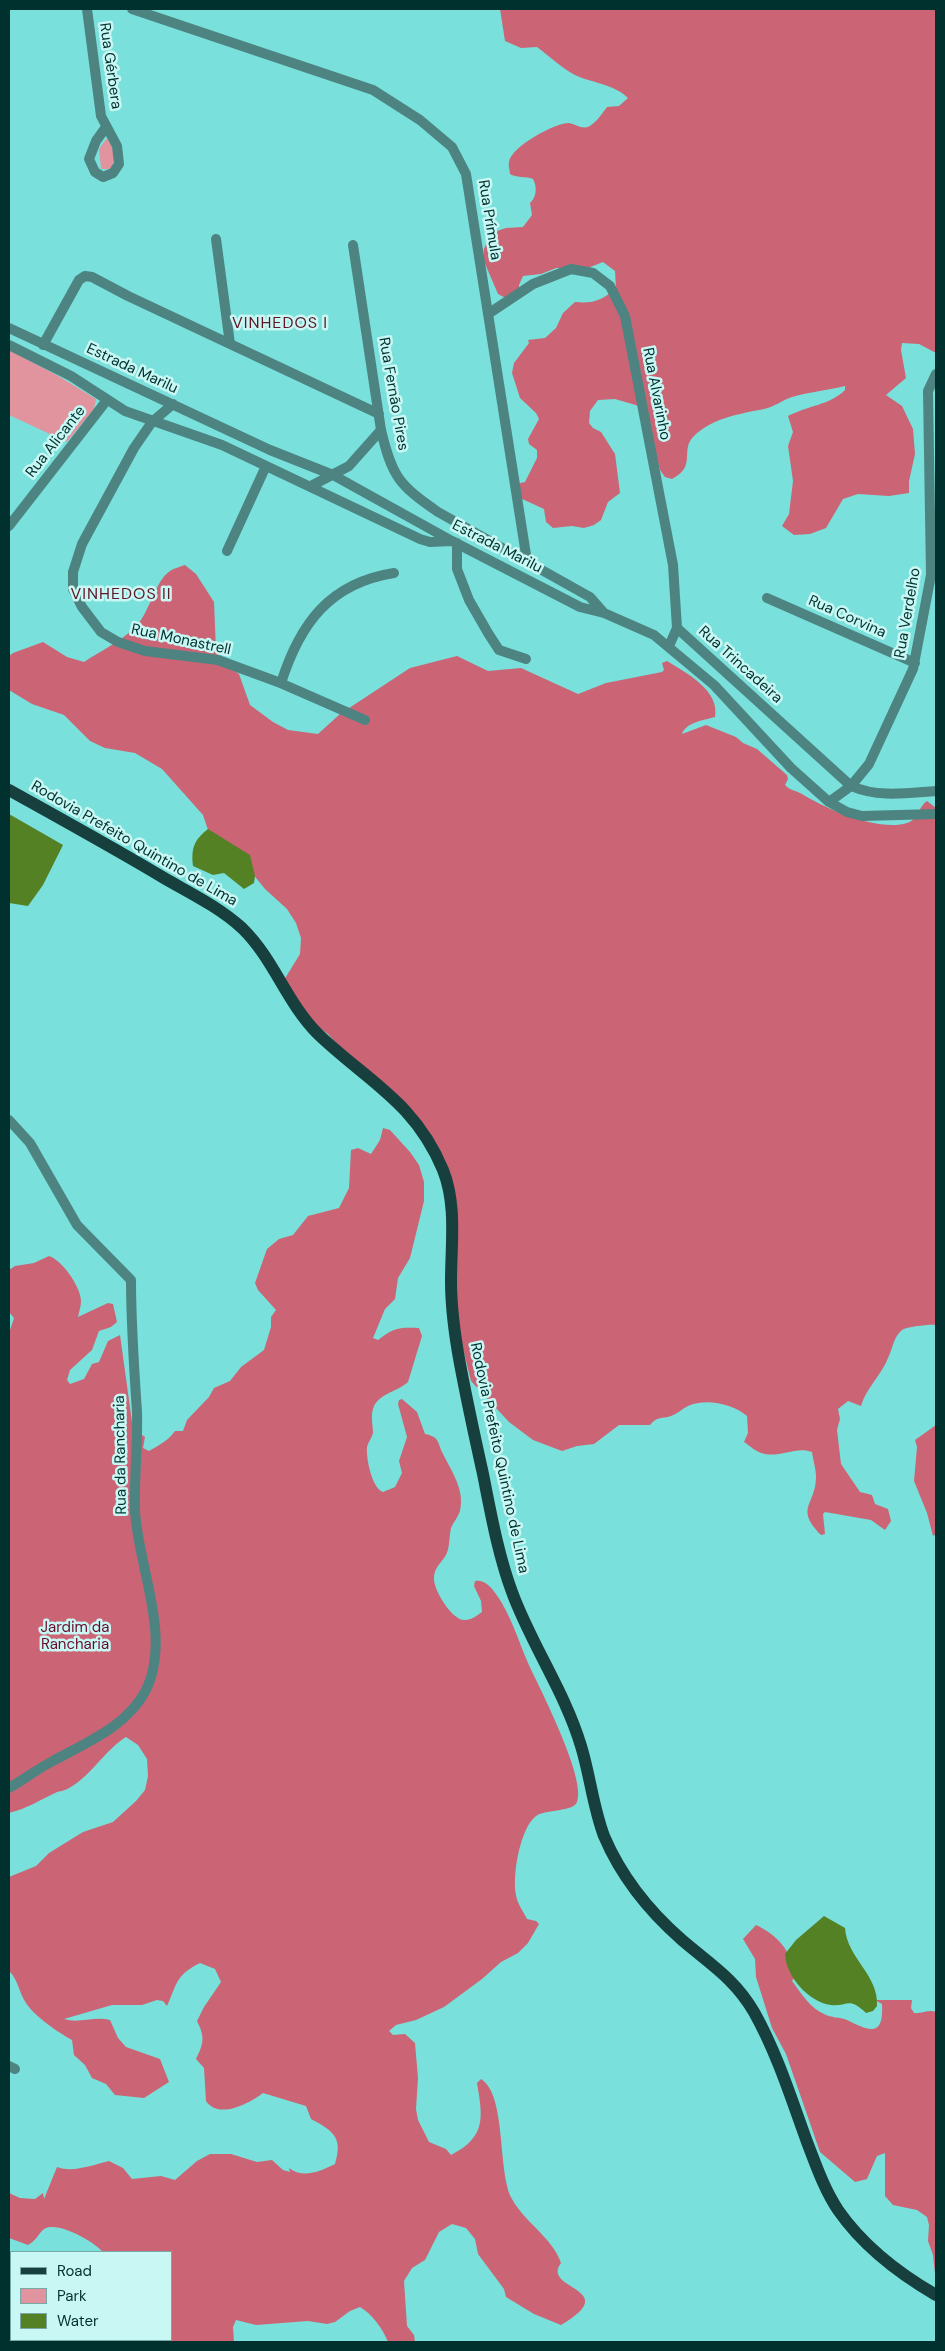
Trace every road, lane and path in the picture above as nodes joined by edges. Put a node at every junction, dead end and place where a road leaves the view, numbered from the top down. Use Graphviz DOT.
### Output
graph roads {
  1 [pos="87,9"];
  2 [pos="132,9"];
  3 [pos="106,127"];
  4 [pos="216,239"];
  5 [pos="352,245"];
  6 [pos="488,314"];
  7 [pos="9,328"];
  8 [pos="230,344"];
  9 [pos="9,345"];
  10 [pos="44,345"];
  11 [pos="936,374"];
  12 [pos="108,400"];
  13 [pos="173,404"];
  14 [pos="379,414"];
  15 [pos="152,422"];
  16 [pos="381,430"];
  17 [pos="266,466"];
  18 [pos="333,475"];
  19 [pos="311,486"];
  20 [pos="9,526"];
  21 [pos="454,542"];
  22 [pos="227,551"];
  23 [pos="526,561"];
  24 [pos="394,573"];
  25 [pos="767,598"];
  26 [pos="604,613"];
  27 [pos="677,628"];
  28 [pos="670,646"];
  29 [pos="526,659"];
  30 [pos="914,663"];
  31 [pos="281,683"];
  32 [pos="365,720"];
  33 [pos="851,786"];
  34 [pos="9,790"];
  35 [pos="936,791"];
  36 [pos="829,802"];
  37 [pos="936,814"];
  38 [pos="9,1120"];
  39 [pos="9,1788"];
  40 [pos="936,2295"];
  1 -- 3 [label="street, Rua Gérbera"];
  2 -- 6 [label="street, Rua Prímula"];
  4 -- 8 [label="street"];
  5 -- 14 [label="street, Rua Fernão Pires"];
  6 -- 23 [label="street, Rua Prímula"];
  6 -- 27 [label="street, Rua Alvarinho"];
  7 -- 10 [label="street, Estrada Marilu"];
  8 -- 10 [label="street"];
  8 -- 14 [label="street"];
  9 -- 12 [label="street"];
  10 -- 13 [label="street, Estrada Marilu"];
  11 -- 30 [label="street, Rua Verdelho"];
  12 -- 15 [label="street"];
  12 -- 20 [label="street, Rua Alicante"];
  13 -- 15 [label="street, Rua Monastrell"];
  13 -- 18 [label="street, Estrada Marilu"];
  14 -- 16 [label="street, Rua Fernão Pires"];
  15 -- 17 [label="street"];
  15 -- 31 [label="street, Rua Monastrell"];
  16 -- 18 [label="street"];
  16 -- 23 [label="street, Rua Fernão Pires"];
  17 -- 19 [label="street"];
  17 -- 22 [label="street"];
  18 -- 19 [label="street"];
  18 -- 21 [label="street, Estrada Marilu"];
  19 -- 21 [label="street"];
  21 -- 26 [label="street, Estrada Marilu"];
  21 -- 29 [label="street"];
  23 -- 26 [label="street, Rua Fernão Pires"];
  24 -- 31 [label="street"];
  25 -- 30 [label="street, Rua Corvina"];
  26 -- 28 [label="street, Estrada Marilu"];
  27 -- 28 [label="street, Rua Alvarinho"];
  27 -- 33 [label="street, Rua Trincadeira"];
  28 -- 36 [label="street, Estrada Marilu"];
  30 -- 33 [label="street, Rua Verdelho"];
  31 -- 32 [label="street, Rua Monastrell"];
  33 -- 35 [label="street"];
  33 -- 36 [label="street, Rua Verdelho"];
  34 -- 40 [label="main road, Rodovia Prefeito Quintino de Lima"];
  36 -- 37 [label="street, Estrada Marilu"];
  38 -- 39 [label="street, Rua da Rancharia"];
}
